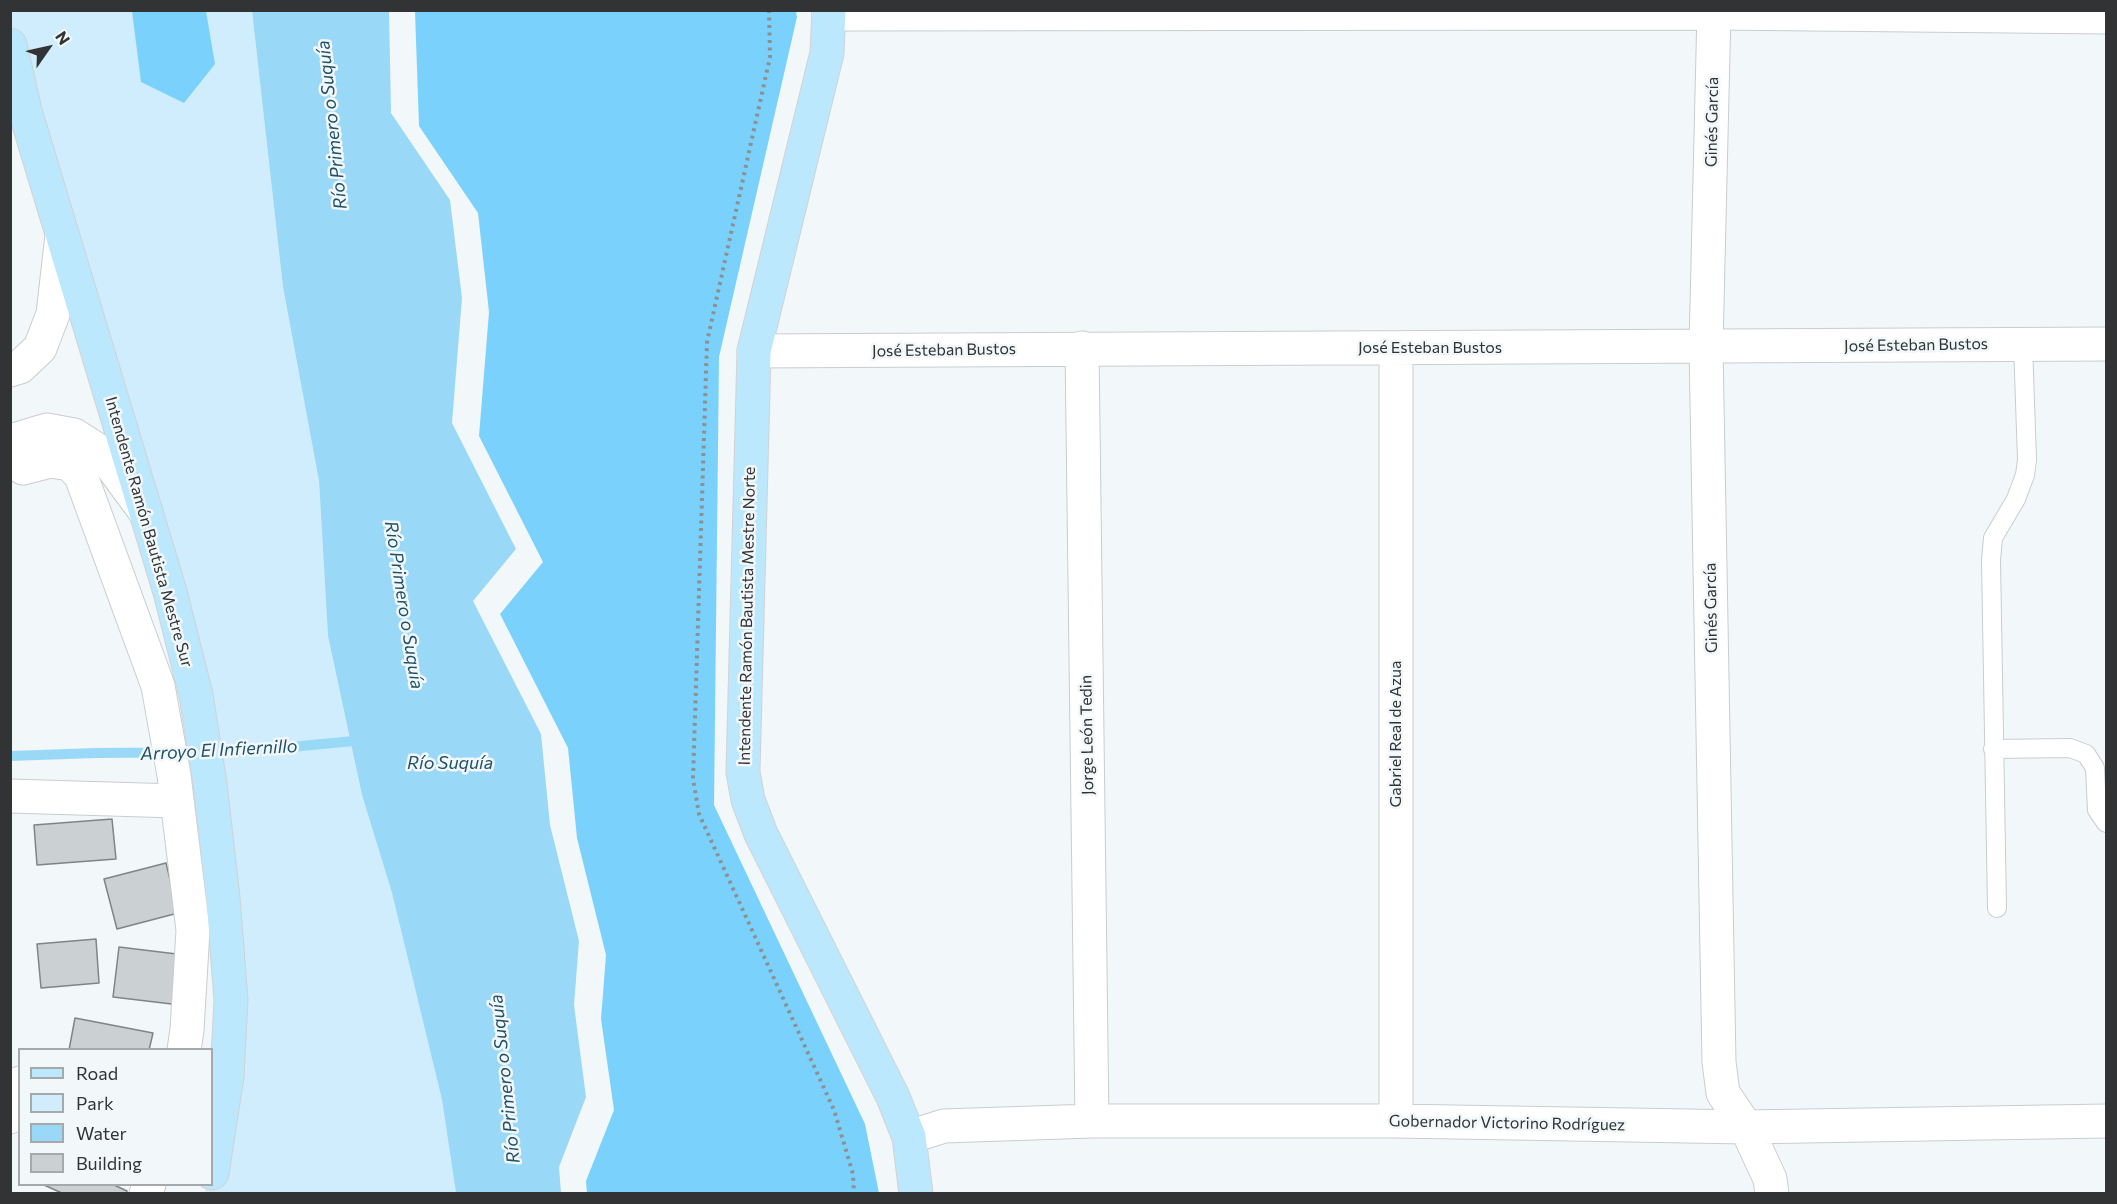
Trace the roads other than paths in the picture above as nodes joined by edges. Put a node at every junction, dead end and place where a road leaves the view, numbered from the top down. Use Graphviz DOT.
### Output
graph roads {
  1 [pos="829,12"];
  2 [pos="1714,12"];
  3 [pos="2106,17"];
  4 [pos="10,45"];
  5 [pos="62,235"];
  6 [pos="2023,344"];
  7 [pos="2106,344"];
  8 [pos="1706,347"];
  9 [pos="1082,348"];
  10 [pos="1396,348"];
  11 [pos="754,351"];
  12 [pos="10,370"];
  13 [pos="10,441"];
  14 [pos="10,459"];
  15 [pos="145,511"];
  16 [pos="1993,749"];
  17 [pos="175,788"];
  18 [pos="10,796"];
  19 [pos="2106,823"];
  20 [pos="1997,908"];
  21 [pos="184,1048"];
  22 [pos="18,1090"];
  23 [pos="10,1117"];
  24 [pos="1092,1121"];
  25 [pos="1396,1121"];
  26 [pos="2106,1121"];
  27 [pos="1746,1127"];
  28 [pos="909,1137"];
  29 [pos="213,1167"];
  30 [pos="916,1194"];
  31 [pos="1772,1194"];
  1 -- 2 [label="street"];
  1 -- 11 [label="main road, Intendente Ramón Bautista Mestre Norte"];
  2 -- 3 [label="street"];
  2 -- 8 [label="street, Ginés García"];
  4 -- 5 [label="main road, Intendente Ramón Bautista Mestre Sur"];
  5 -- 12 [label="street"];
  5 -- 15 [label="main road, Intendente Ramón Bautista Mestre Sur"];
  6 -- 7 [label="street, José Esteban Bustos"];
  6 -- 8 [label="street, José Esteban Bustos"];
  6 -- 16 [label="lane"];
  8 -- 10 [label="street, José Esteban Bustos"];
  8 -- 27 [label="street, Ginés García"];
  9 -- 10 [label="street, José Esteban Bustos"];
  9 -- 11 [label="street, José Esteban Bustos"];
  9 -- 24 [label="street, Jorge León Tedin"];
  10 -- 25 [label="street, Gabriel Real de Azua"];
  11 -- 28 [label="main road, Intendente Ramón Bautista Mestre Norte"];
  13 -- 15 [label="street"];
  14 -- 17 [label="street"];
  15 -- 29 [label="main road, Intendente Ramón Bautista Mestre Sur"];
  16 -- 19 [label="lane"];
  16 -- 20 [label="lane"];
  17 -- 18 [label="street"];
  17 -- 21 [label="street"];
  22 -- 23 [label="street"];
  24 -- 25 [label="street, Gobernador Victorino Rodríguez"];
  24 -- 28 [label="street, Gobernador Victorino Rodríguez"];
  25 -- 27 [label="street, Gobernador Victorino Rodríguez"];
  26 -- 27 [label="street, Gobernador Victorino Rodríguez"];
  27 -- 31 [label="street, Ginés García"];
  28 -- 30 [label="main road, Intendente Ramón Bautista Mestre Norte"];
}
